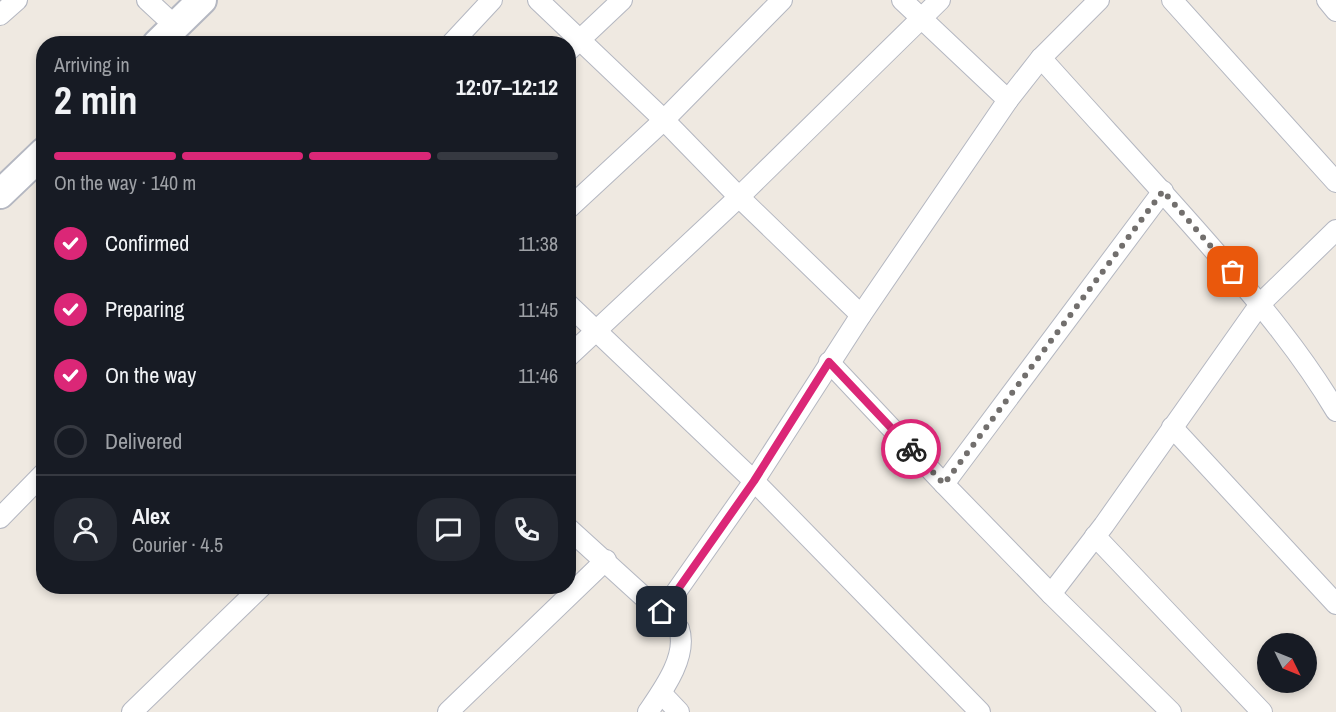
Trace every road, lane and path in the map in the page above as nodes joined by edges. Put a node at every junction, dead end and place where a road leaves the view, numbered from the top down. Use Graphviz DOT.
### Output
graph roads {
  1 [pos="16,0"];
  2 [pos="147,0"];
  3 [pos="202,0"];
  4 [pos="492,0"];
  5 [pos="538,0"];
  6 [pos="622,0"];
  7 [pos="782,0"];
  8 [pos="902,0"];
  9 [pos="940,0"];
  10 [pos="1099,0"];
  11 [pos="1172,0"];
  12 [pos="1327,0"];
  13 [pos="1336,11"];
  14 [pos="0,15"];
  15 [pos="923,19"];
  16 [pos="166,35"];
  17 [pos="458,36"];
  18 [pos="568,36"];
  19 [pos="576,44"];
  20 [pos="576,46"];
  21 [pos="1041,58"];
  22 [pos="1008,99"];
  23 [pos="664,120"];
  24 [pos="36,160"];
  25 [pos="1336,182"];
  26 [pos="1163,191"];
  27 [pos="0,194"];
  28 [pos="739,197"];
  29 [pos="576,202"];
  30 [pos="1336,230"];
  31 [pos="1260,304"];
  32 [pos="576,312"];
  33 [pos="861,315"];
  34 [pos="596,331"];
  35 [pos="576,350"];
  36 [pos="829,362"];
  37 [pos="1336,411"];
  38 [pos="1172,427"];
  39 [pos="754,481"];
  40 [pos="36,482"];
  41 [pos="944,484"];
  42 [pos="0,518"];
  43 [pos="576,535"];
  44 [pos="1095,536"];
  45 [pos="606,560"];
  46 [pos="576,589"];
  47 [pos="254,594"];
  48 [pos="571,594"];
  49 [pos="1051,594"];
  50 [pos="1336,604"];
  51 [pos="662,612"];
  52 [pos="661,693"];
  53 [pos="132,712"];
  54 [pos="448,712"];
  55 [pos="648,712"];
  56 [pos="679,712"];
  57 [pos="980,712"];
  58 [pos="1171,712"];
  59 [pos="1262,712"];
  1 -- 14 [label="street"];
  2 -- 16 [label="street"];
  3 -- 16 [label="main road"];
  4 -- 17 [label="street"];
  5 -- 18 [label="street"];
  6 -- 19 [label="street"];
  7 -- 23 [label="street"];
  8 -- 15 [label="street"];
  9 -- 15 [label="street"];
  10 -- 21 [label="street"];
  11 -- 25 [label="street"];
  12 -- 13 [label="street"];
  15 -- 22 [label="street"];
  15 -- 28 [label="street"];
  20 -- 23 [label="street"];
  21 -- 22 [label="street"];
  21 -- 26 [label="street"];
  22 -- 33 [label="street"];
  23 -- 28 [label="street"];
  23 -- 29 [label="street"];
  24 -- 27 [label="main road"];
  26 -- 31 [label="street"];
  26 -- 41 [label="street"];
  28 -- 33 [label="street"];
  28 -- 34 [label="street"];
  30 -- 31 [label="street"];
  31 -- 37 [label="street"];
  31 -- 38 [label="street"];
  32 -- 34 [label="street"];
  33 -- 36 [label="street"];
  34 -- 35 [label="street"];
  34 -- 39 [label="street"];
  36 -- 39 [label="street"];
  36 -- 41 [label="street"];
  38 -- 44 [label="street"];
  38 -- 50 [label="street"];
  39 -- 51 [label="street"];
  39 -- 57 [label="street"];
  40 -- 42 [label="street"];
  41 -- 49 [label="street"];
  43 -- 45 [label="street"];
  44 -- 49 [label="street"];
  44 -- 59 [label="street"];
  45 -- 46 [label="street"];
  45 -- 51 [label="street"];
  47 -- 53 [label="street"];
  48 -- 54 [label="street"];
  49 -- 58 [label="street"];
  51 -- 52 [label="street"];
  52 -- 55 [label="street"];
  52 -- 56 [label="street"];
}
